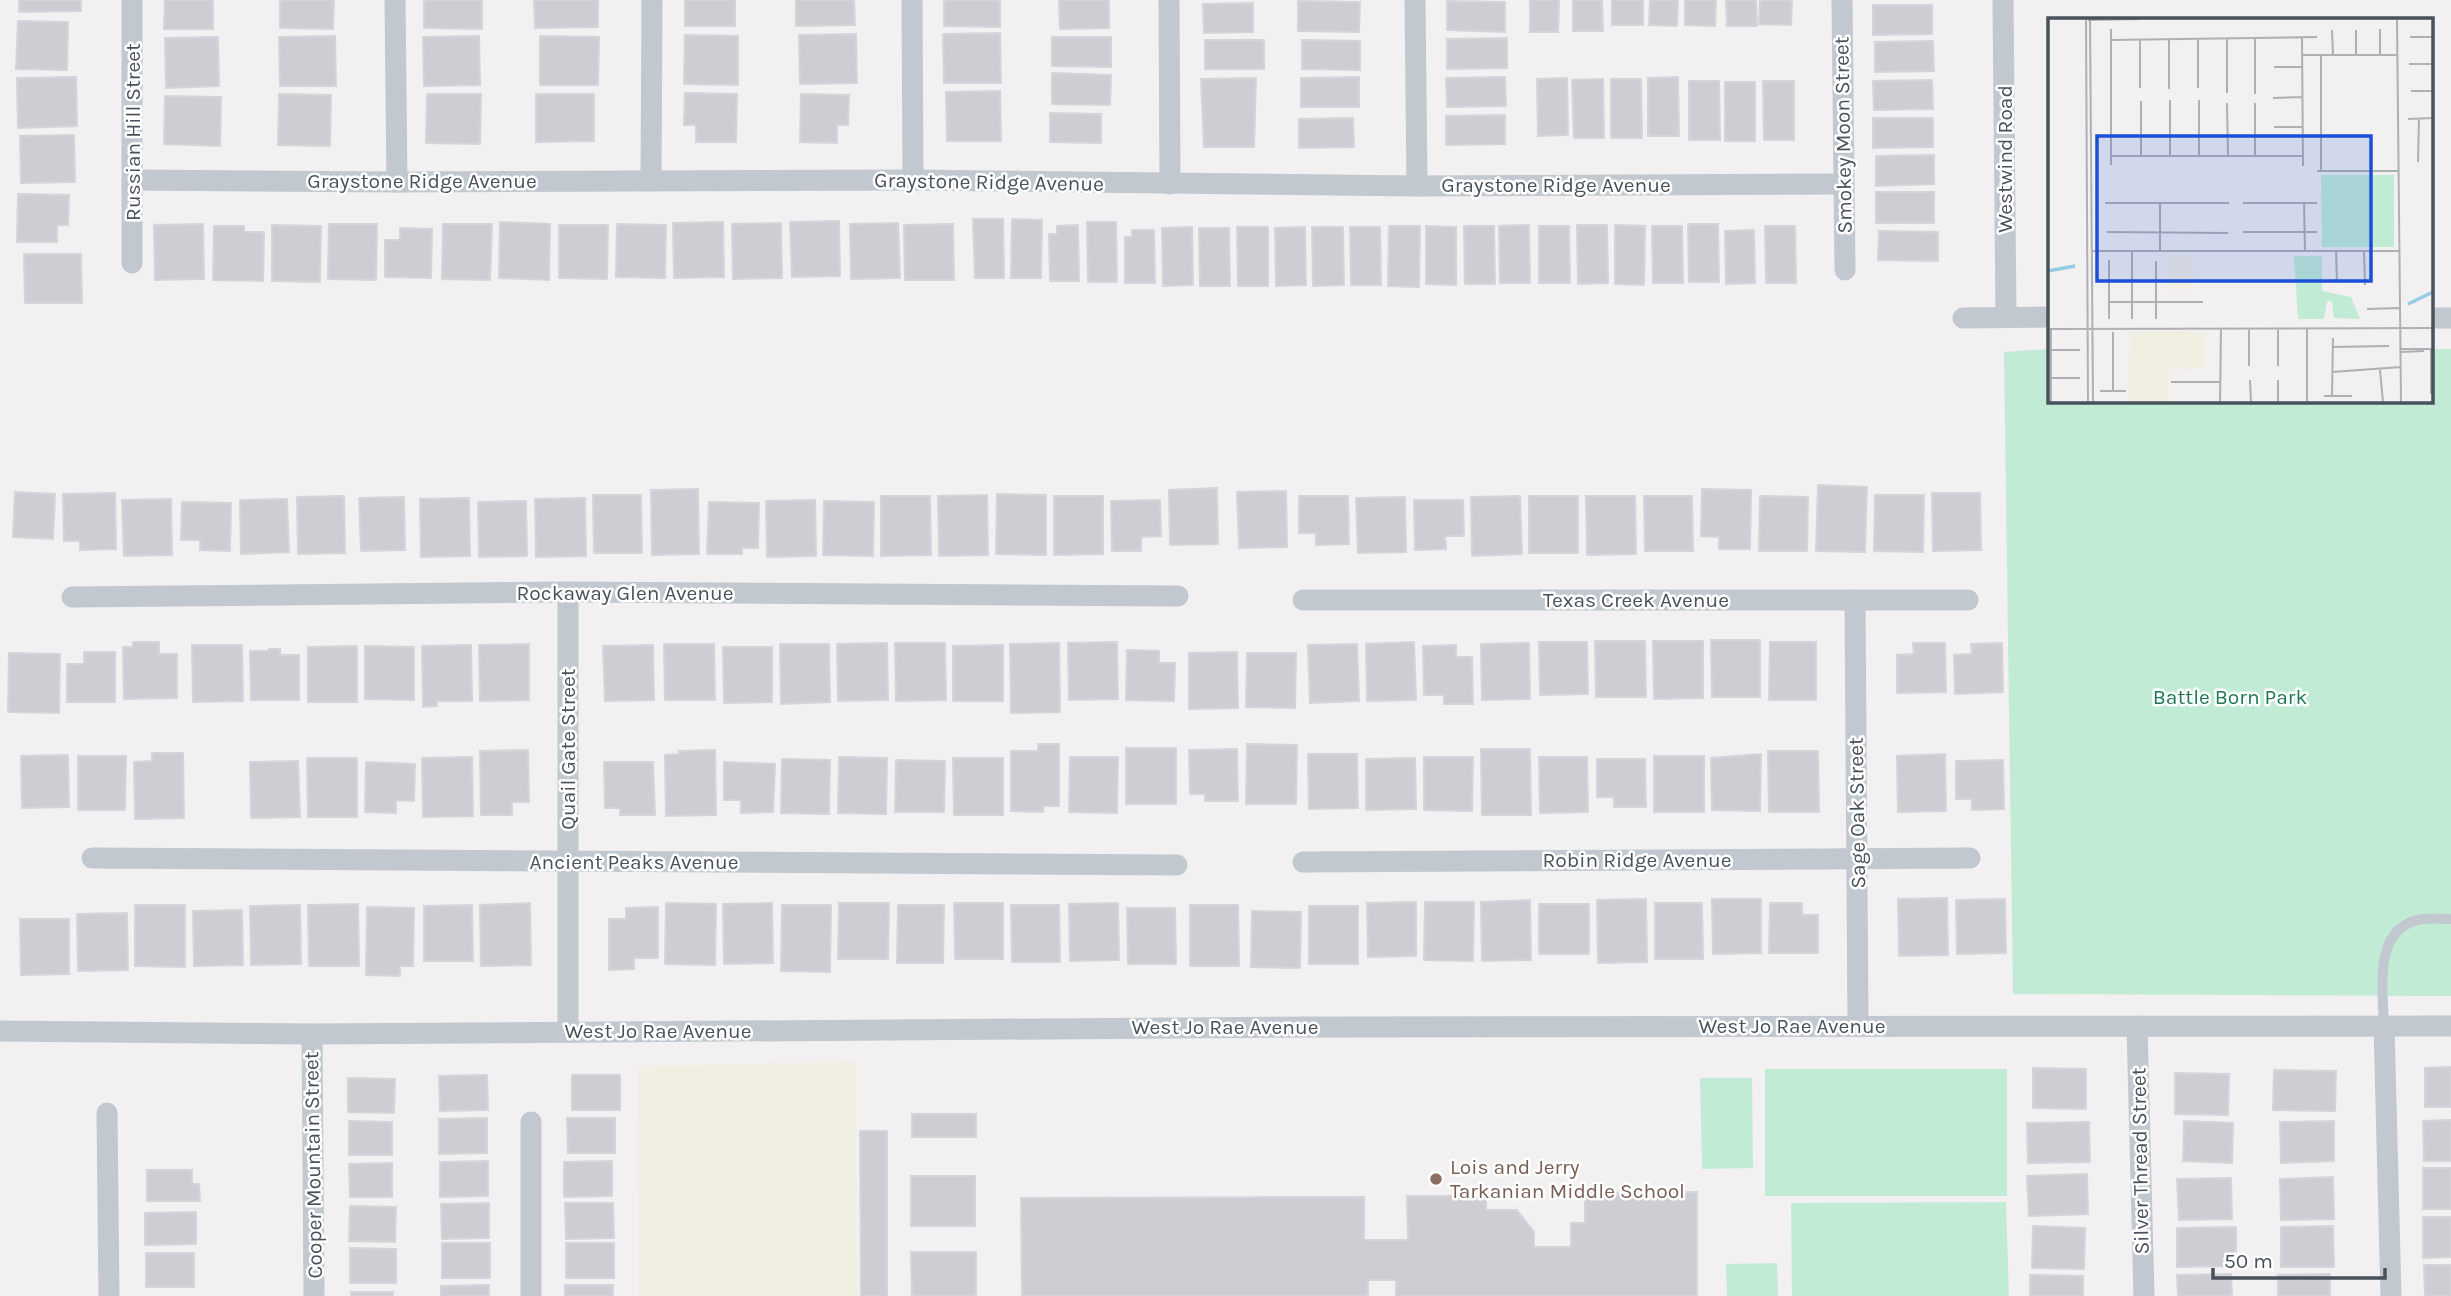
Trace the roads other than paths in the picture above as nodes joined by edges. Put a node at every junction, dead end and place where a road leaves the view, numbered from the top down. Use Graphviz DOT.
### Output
graph roads {
  1 [pos="132,0"];
  2 [pos="395,0"];
  3 [pos="652,0"];
  4 [pos="912,0"];
  5 [pos="1168,0"];
  6 [pos="1415,0"];
  7 [pos="1842,0"];
  8 [pos="2003,0"];
  9 [pos="134,180"];
  10 [pos="651,180"];
  11 [pos="913,180"];
  12 [pos="397,182"];
  13 [pos="1170,184"];
  14 [pos="1844,184"];
  15 [pos="1417,186"];
  16 [pos="132,263"];
  17 [pos="1845,270"];
  18 [pos="2006,317"];
  19 [pos="2048,317"];
  20 [pos="1963,318"];
  21 [pos="568,592"];
  22 [pos="1178,596"];
  23 [pos="72,597"];
  24 [pos="1303,600"];
  25 [pos="1854,600"];
  26 [pos="1968,600"];
  27 [pos="92,858"];
  28 [pos="1970,858"];
  29 [pos="1858,859"];
  30 [pos="568,862"];
  31 [pos="1303,862"];
  32 [pos="1177,865"];
  33 [pos="2451,919"];
  34 [pos="1858,1026"];
  35 [pos="2137,1026"];
  36 [pos="2384,1026"];
  37 [pos="2451,1026"];
  38 [pos="0,1031"];
  39 [pos="568,1032"];
  40 [pos="312,1034"];
  41 [pos="107,1113"];
  42 [pos="531,1122"];
  43 [pos="109,1296"];
  44 [pos="314,1296"];
  45 [pos="531,1296"];
  46 [pos="2144,1296"];
  47 [pos="2391,1296"];
  1 -- 9 [label="street, Russian Hill Street"];
  2 -- 12 [label="street"];
  3 -- 10 [label="street"];
  4 -- 11 [label="street"];
  5 -- 13 [label="street"];
  6 -- 15 [label="street"];
  7 -- 14 [label="street, Smokey Moon Street"];
  8 -- 18 [label="street, Westwind Road"];
  9 -- 12 [label="street, Graystone Ridge Avenue"];
  9 -- 16 [label="street, Russian Hill Street"];
  10 -- 11 [label="street, Graystone Ridge Avenue"];
  10 -- 12 [label="street, Graystone Ridge Avenue"];
  11 -- 13 [label="street, Graystone Ridge Avenue"];
  13 -- 15 [label="street, Graystone Ridge Avenue"];
  14 -- 15 [label="street, Graystone Ridge Avenue"];
  14 -- 17 [label="street, Smokey Moon Street"];
  18 -- 19 [label="street"];
  18 -- 20 [label="street"];
  21 -- 22 [label="street, Rockaway Glen Avenue"];
  21 -- 23 [label="street, Rockaway Glen Avenue"];
  21 -- 30 [label="street, Quail Gate Street"];
  24 -- 25 [label="street, Texas Creek Avenue"];
  25 -- 26 [label="street, Texas Creek Avenue"];
  25 -- 29 [label="street, Sage Oak Street"];
  27 -- 30 [label="street, Ancient Peaks Avenue"];
  28 -- 29 [label="street, Robin Ridge Avenue"];
  29 -- 31 [label="street, Robin Ridge Avenue"];
  29 -- 34 [label="street, Sage Oak Street"];
  30 -- 32 [label="street, Ancient Peaks Avenue"];
  30 -- 39 [label="street, Quail Gate Street"];
  33 -- 36 [label="lane"];
  34 -- 35 [label="street, West Jo Rae Avenue"];
  34 -- 39 [label="street, West Jo Rae Avenue"];
  35 -- 36 [label="street, West Jo Rae Avenue"];
  35 -- 46 [label="street, Silver Thread Street"];
  36 -- 37 [label="street, West Jo Rae Avenue"];
  36 -- 47 [label="street"];
  38 -- 40 [label="street, West Jo Rae Avenue"];
  39 -- 40 [label="street, West Jo Rae Avenue"];
  40 -- 44 [label="street, Cooper Mountain Street"];
  41 -- 43 [label="street"];
  42 -- 45 [label="street"];
}
